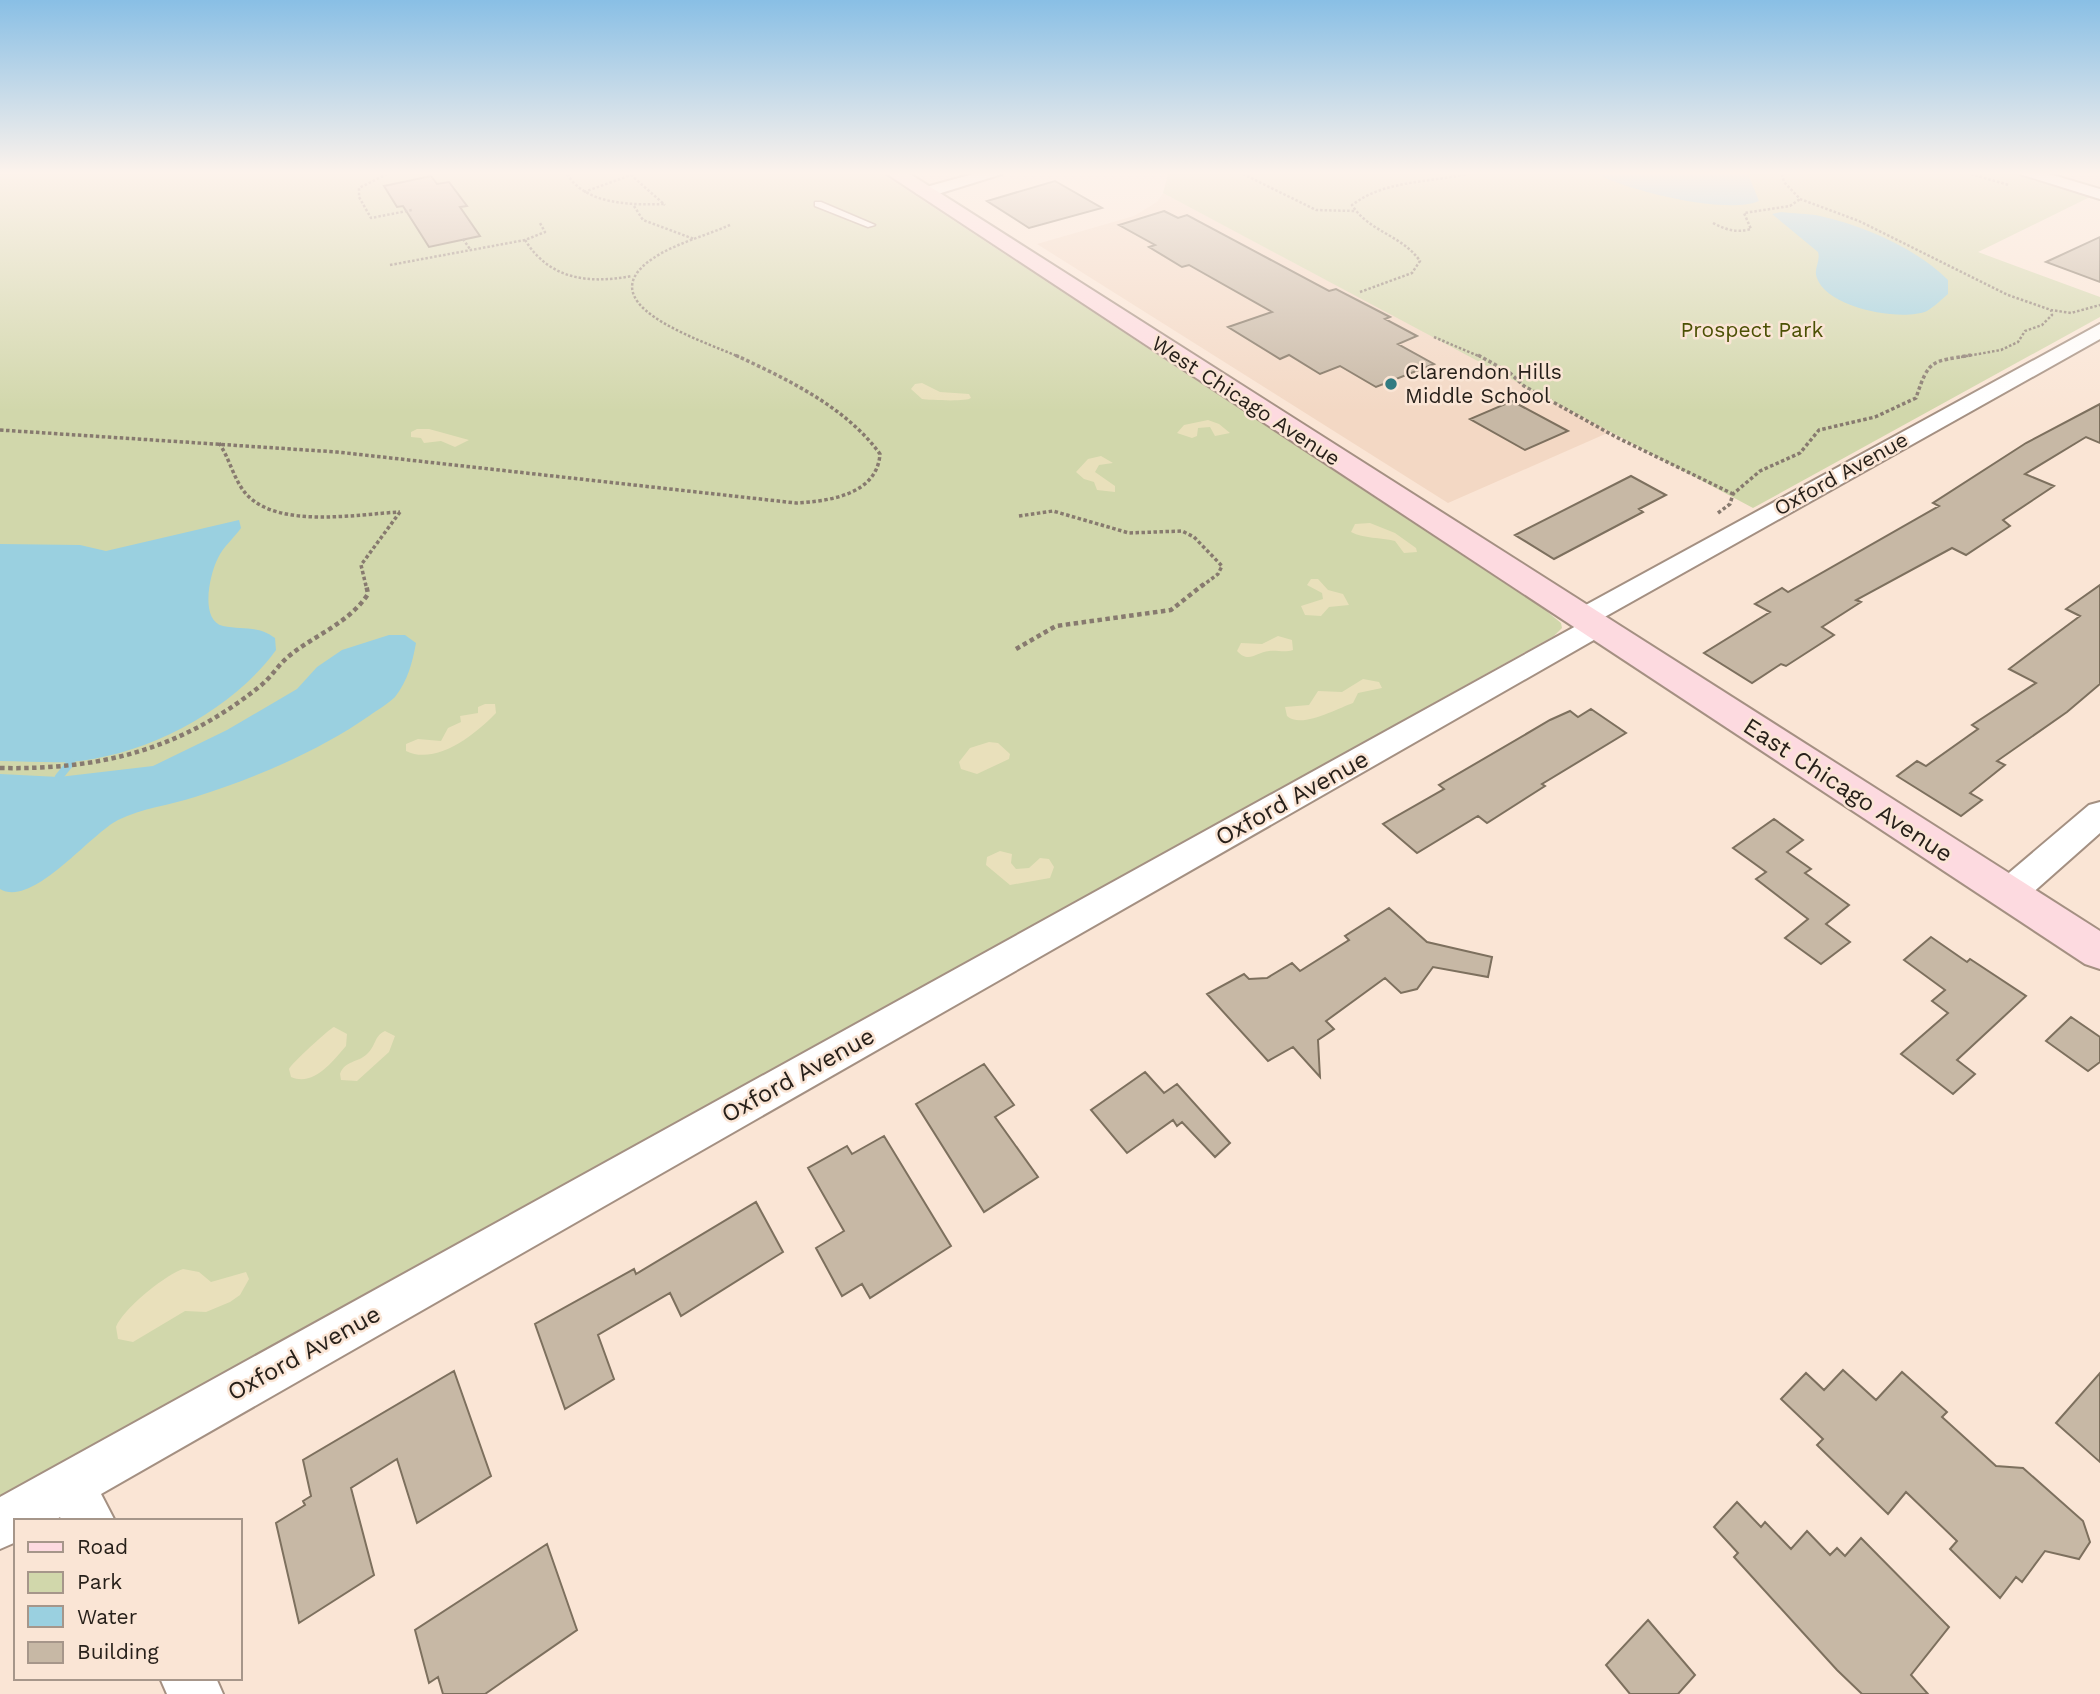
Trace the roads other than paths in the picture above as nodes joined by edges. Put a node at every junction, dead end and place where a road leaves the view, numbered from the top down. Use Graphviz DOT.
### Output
graph roads {
  1 [pos="1018,253"];
  2 [pos="2100,330"];
  3 [pos="1589,623"];
  4 [pos="2100,814"];
  5 [pos="2009,893"];
  6 [pos="2100,952"];
  7 [pos="79,1503"];
  8 [pos="19,1519"];
  1 -- 3 [label="main road, West Chicago Avenue"];
  2 -- 3 [label="street, Oxford Avenue"];
  3 -- 5 [label="main road, East Chicago Avenue"];
  3 -- 7 [label="street, Oxford Avenue"];
  4 -- 5 [label="street"];
  5 -- 6 [label="main road, East Chicago Avenue"];
  7 -- 8 [label="street, Oxford Avenue"];
}
